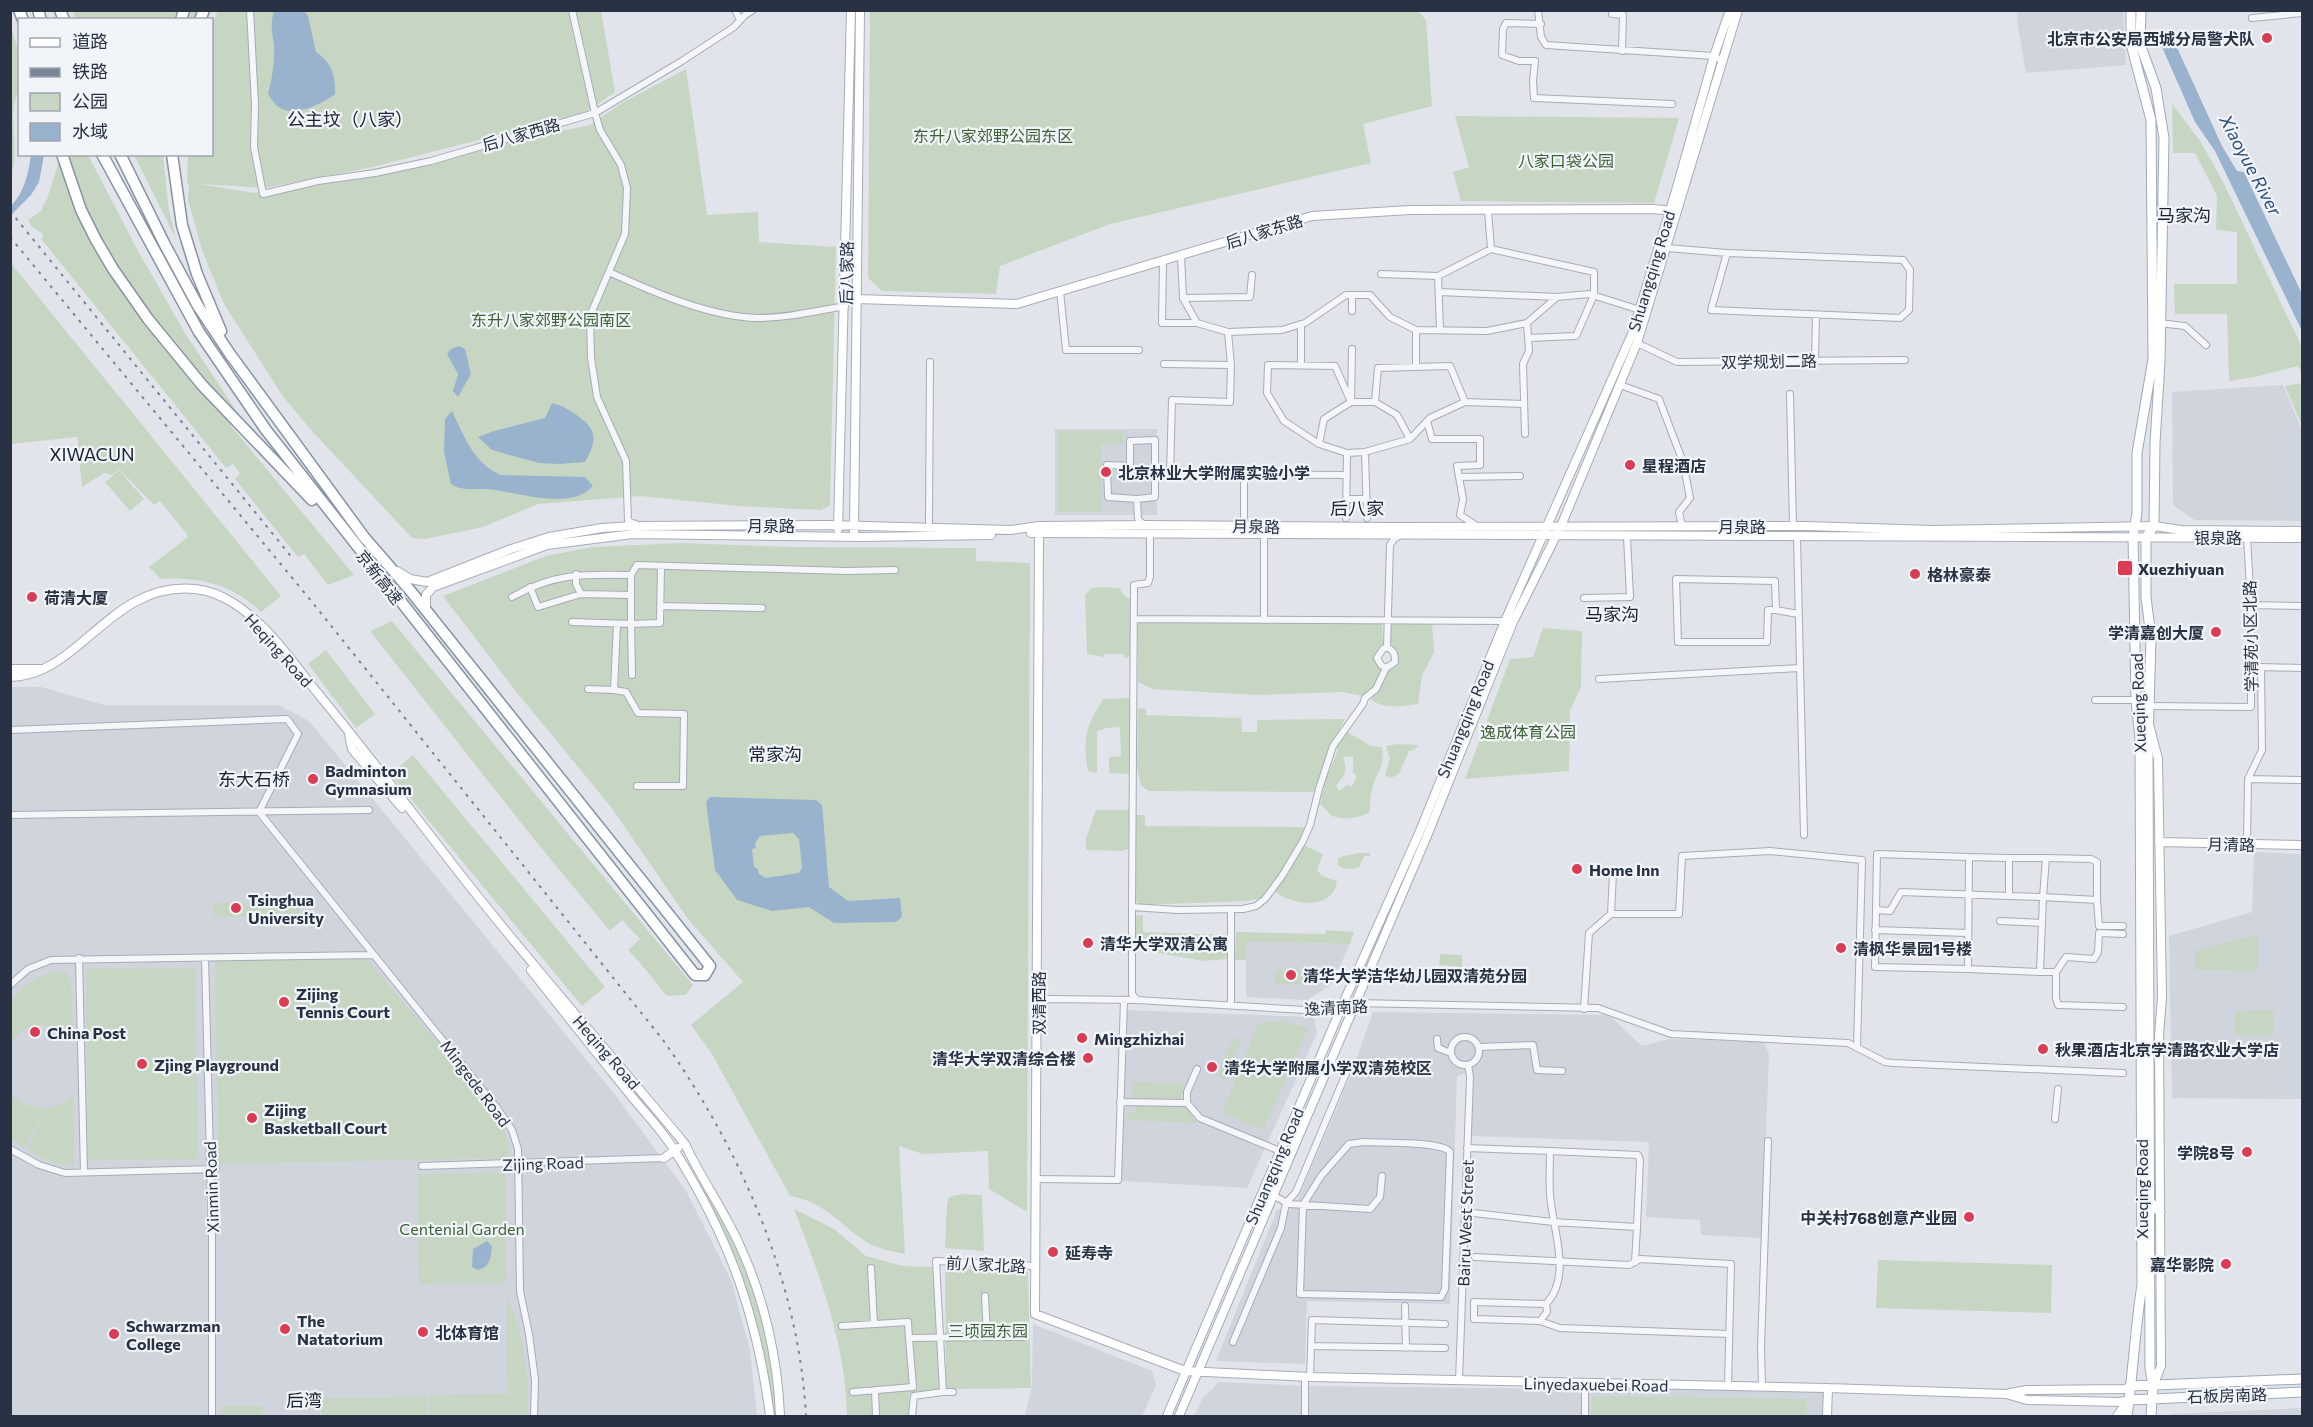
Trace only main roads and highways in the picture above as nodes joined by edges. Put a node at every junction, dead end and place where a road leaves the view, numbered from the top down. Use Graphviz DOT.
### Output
graph roads {
  1 [pos="851,10"];
  2 [pos="860,10"];
  3 [pos="1730,10"];
  4 [pos="1738,10"];
  5 [pos="2131,10"];
  6 [pos="2141,10"];
  7 [pos="63,156"];
  8 [pos="103,156"];
  9 [pos="121,156"];
  10 [pos="172,156"];
  11 [pos="1674,211"];
  12 [pos="856,299"];
  13 [pos="230,354"];
  14 [pos="838,526"];
  15 [pos="854,526"];
  16 [pos="1547,526"];
  17 [pos="1561,526"];
  18 [pos="2134,526"];
  19 [pos="2154,526"];
  20 [pos="2302,531"];
  21 [pos="1039,532"];
  22 [pos="347,535"];
  23 [pos="838,536"];
  24 [pos="1541,536"];
  25 [pos="1555,536"];
  26 [pos="2133,536"];
  27 [pos="854,537"];
  28 [pos="2146,537"];
  29 [pos="2302,538"];
  30 [pos="391,568"];
  31 [pos="426,610"];
  32 [pos="10,669"];
  33 [pos="42,669"];
  34 [pos="10,678"];
  35 [pos="2149,725"];
  36 [pos="348,731"];
  37 [pos="2159,842"];
  38 [pos="2302,845"];
  39 [pos="685,1144"];
  40 [pos="675,1151"];
  41 [pos="664,1158"];
  42 [pos="2150,1202"];
  43 [pos="2160,1212"];
  44 [pos="1185,1371"];
  45 [pos="1198,1372"];
  46 [pos="2302,1379"];
  47 [pos="2131,1386"];
  48 [pos="2153,1386"];
  49 [pos="1828,1388"];
  50 [pos="2302,1392"];
  51 [pos="2006,1394"];
  52 [pos="2151,1399"];
  53 [pos="2129,1400"];
  54 [pos="770,1416"];
  55 [pos="780,1416"];
  56 [pos="1167,1416"];
  57 [pos="1179,1416"];
  58 [pos="1827,1416"];
  59 [pos="2117,1416"];
  60 [pos="2127,1416"];
  61 [pos="2151,1416"];
  1 -- 14 [label="main road, 后八家路"];
  2 -- 12 [label="main road, 后八家路"];
  3 -- 11 [label="main road, Shuangqing Road"];
  4 -- 11 [label="main road, Shuangqing Road"];
  5 -- 18 [label="main road, Xueqing Road"];
  6 -- 19 [label="main road"];
  7 -- 22 [label="highway"];
  8 -- 22 [label="highway, 京新高速"];
  9 -- 13 [label="highway, 京新高速"];
  10 -- 13 [label="highway"];
  11 -- 12 [label="main road, 后八家东路"];
  11 -- 16 [label="main road, Shuangqing Road"];
  11 -- 17 [label="main road, Shuangqing Road"];
  12 -- 15 [label="main road, 后八家路"];
  13 -- 30 [label="highway, 京新高速"];
  14 -- 15 [label="main road, 月泉路"];
  14 -- 23 [label="main road, 后八家路"];
  14 -- 30 [label="main road, 月泉路"];
  15 -- 16 [label="main road, 月泉路"];
  15 -- 27 [label="main road, 后八家路"];
  16 -- 17 [label="main road, 月泉路"];
  16 -- 24 [label="main road, Shuangqing Road"];
  17 -- 18 [label="main road, 月泉路"];
  17 -- 25 [label="main road, Shuangqing Road"];
  18 -- 19 [label="main road, 银泉路"];
  18 -- 26 [label="main road, Xueqing Road"];
  19 -- 20 [label="main road, 银泉路"];
  19 -- 28 [label="main road"];
  21 -- 24 [label="main road, 月泉路"];
  21 -- 27 [label="main road, 月泉路"];
  21 -- 44 [label="main road, 双清西路"];
  22 -- 31 [label="highway, 京新高速"];
  23 -- 27 [label="main road, 月泉路"];
  23 -- 31 [label="main road, 月泉路"];
  24 -- 25 [label="main road, 月泉路"];
  24 -- 44 [label="main road, Shuangqing Road"];
  25 -- 26 [label="main road, 月泉路"];
  25 -- 45 [label="main road, Shuangqing Road"];
  26 -- 28 [label="main road, 银泉路"];
  26 -- 47 [label="main road, Xueqing Road"];
  28 -- 29 [label="main road, 银泉路"];
  28 -- 35 [label="main road, Xueqing Road"];
  30 -- 31 [label="highway, 京新高速"];
  32 -- 33 [label="main road"];
  33 -- 34 [label="main road, Heqing Road"];
  33 -- 36 [label="main road, Heqing Road"];
  35 -- 37 [label="main road, Xueqing Road"];
  35 -- 42 [label="main road, Xueqing Road"];
  36 -- 39 [label="main road, Heqing Road"];
  36 -- 40 [label="main road, Heqing Road"];
  37 -- 38 [label="main road, 月清路"];
  37 -- 43 [label="main road, Xueqing Road"];
  39 -- 40 [label="main road"];
  39 -- 55 [label="main road, Heqing Road"];
  40 -- 41 [label="main road"];
  40 -- 54 [label="main road, Heqing Road"];
  42 -- 43 [label="main road"];
  42 -- 48 [label="main road, Xueqing Road"];
  43 -- 48 [label="main road, Xueqing Road"];
  44 -- 45 [label="main road, Linyedaxuebei Road"];
  44 -- 56 [label="main road, Shuangqing Road"];
  45 -- 49 [label="main road, Linyedaxuebei Road"];
  45 -- 57 [label="main road, Shuangqing Road"];
  46 -- 48 [label="main road, 石板房南路"];
  47 -- 48 [label="main road, 石板房南路"];
  47 -- 51 [label="main road, Linyedaxuebei Road"];
  47 -- 53 [label="main road, Xueqing Road"];
  48 -- 52 [label="main road, Xueqing Road"];
  49 -- 51 [label="main road, Linyedaxuebei Road"];
  49 -- 58 [label="main road"];
  50 -- 52 [label="main road, 石板房南路"];
  51 -- 53 [label="main road, Linyedaxuebei Road"];
  52 -- 53 [label="main road, 石板房南路"];
  52 -- 61 [label="main road, Xueqing Road"];
  53 -- 59 [label="main road, Xueqing Road"];
  53 -- 60 [label="main road, Xueqing Road"];
}
